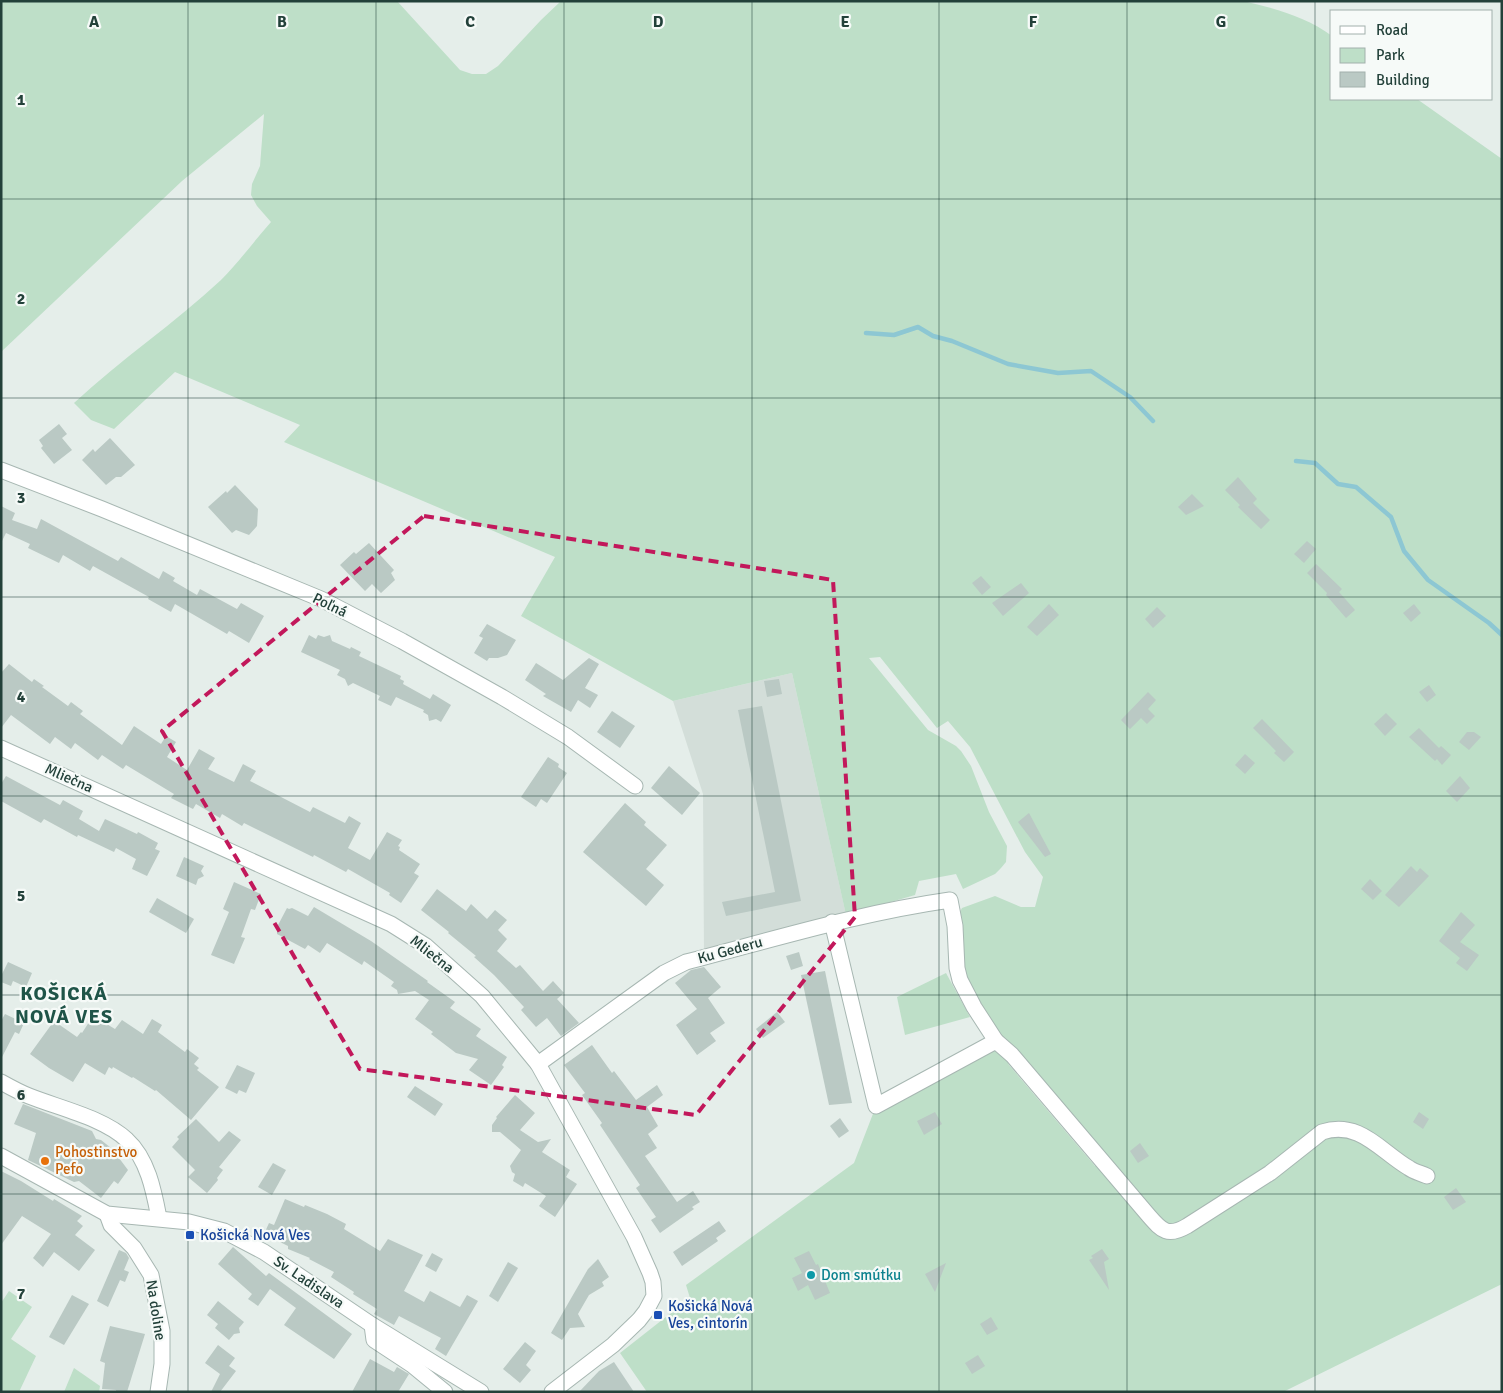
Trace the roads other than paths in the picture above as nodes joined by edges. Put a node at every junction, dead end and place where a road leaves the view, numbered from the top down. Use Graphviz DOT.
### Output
graph roads {
  1 [pos="1,470"];
  2 [pos="1,748"];
  3 [pos="635,786"];
  4 [pos="832,922"];
  5 [pos="996,1041"];
  6 [pos="538,1064"];
  7 [pos="1,1082"];
  8 [pos="1,1156"];
  9 [pos="1427,1176"];
  10 [pos="107,1214"];
  11 [pos="159,1218"];
  12 [pos="372,1325"];
  13 [pos="158,1392"];
  14 [pos="445,1392"];
  15 [pos="481,1392"];
  16 [pos="552,1392"];
  1 -- 3 [label="street, Poľná"];
  2 -- 6 [label="street, Mliečna"];
  4 -- 5 [label="street, Ku Gederu"];
  4 -- 5 [label="street"];
  4 -- 6 [label="street, Ku Gederu"];
  5 -- 9 [label="street"];
  6 -- 16 [label="street, Mliečna"];
  7 -- 11 [label="street"];
  8 -- 10 [label="street, Sv. Ladislava"];
  10 -- 11 [label="street, Sv. Ladislava"];
  10 -- 13 [label="street, Na doline"];
  11 -- 12 [label="street, Sv. Ladislava"];
  12 -- 14 [label="street, Sv. Ladislava"];
  12 -- 15 [label="street, Sv. Ladislava"];
}
